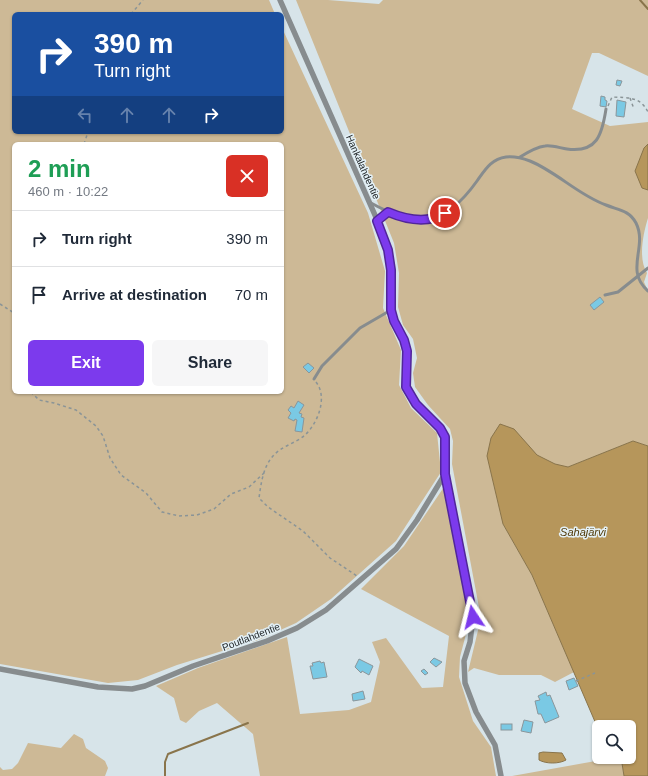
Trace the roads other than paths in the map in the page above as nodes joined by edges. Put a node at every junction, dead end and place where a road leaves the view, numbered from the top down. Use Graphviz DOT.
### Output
graph roads {
  1 [pos="280,0"];
  2 [pos="606,109"];
  3 [pos="520,157"];
  4 [pos="369,202"];
  5 [pos="388,212"];
  6 [pos="377,221"];
  7 [pos="648,268"];
  8 [pos="637,276"];
  9 [pos="648,291"];
  10 [pos="605,295"];
  11 [pos="391,310"];
  12 [pos="314,378"];
  13 [pos="445,474"];
  14 [pos="0,669"];
  15 [pos="501,776"];
  1 -- 4 [label="street, Hankalahdentie"];
  2 -- 3 [label="lane"];
  3 -- 5 [label="lane"];
  3 -- 8 [label="lane"];
  4 -- 5 [label="lane"];
  4 -- 6 [label="street, Hankalahdentie"];
  5 -- 6 [label="lane"];
  6 -- 11 [label="street, Hankalahdentie"];
  7 -- 8 [label="lane"];
  8 -- 9 [label="lane"];
  8 -- 10 [label="lane"];
  11 -- 12 [label="lane"];
  11 -- 13 [label="street, Hankalahdentie"];
  13 -- 14 [label="street, Poutlahdentie"];
  13 -- 15 [label="street, Hankalahdentie"];
}
